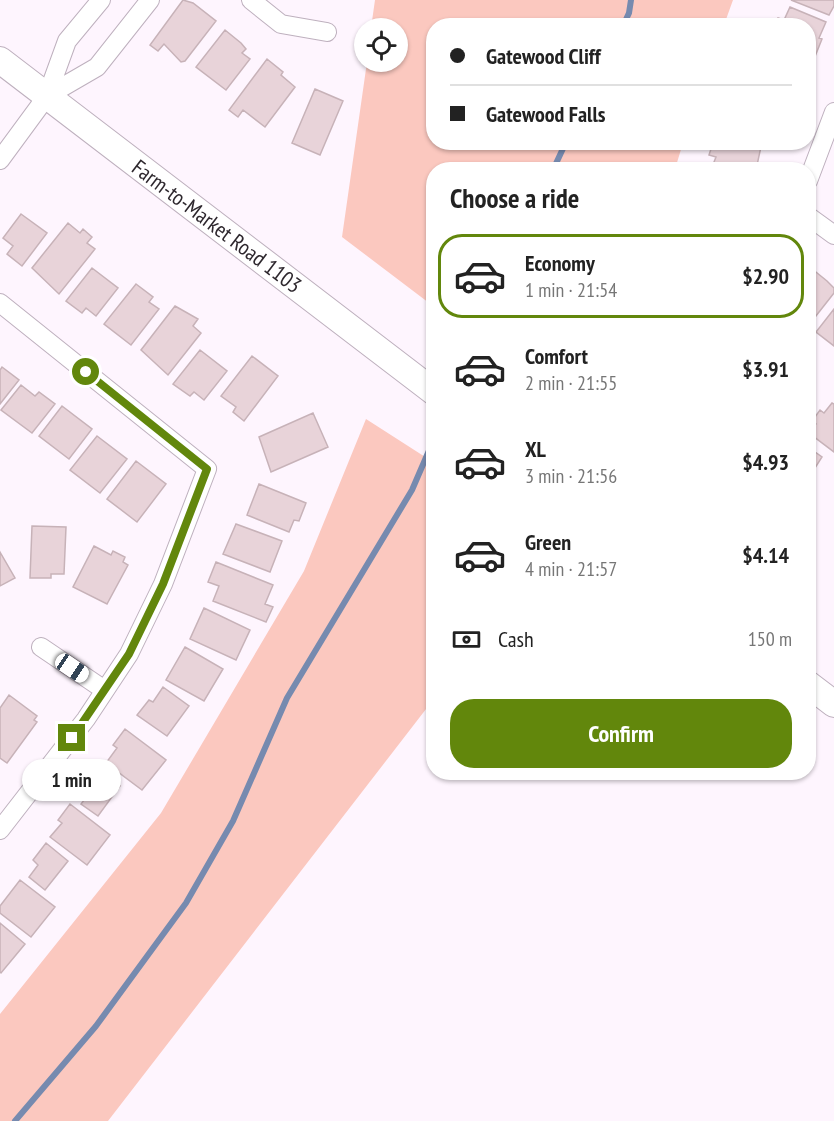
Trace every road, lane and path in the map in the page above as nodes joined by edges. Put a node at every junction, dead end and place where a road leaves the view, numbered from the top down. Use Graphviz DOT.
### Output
graph roads {
  1 [pos="100,0"];
  2 [pos="150,0"];
  3 [pos="252,0"];
  4 [pos="327,32"];
  5 [pos="0,60"];
  6 [pos="47,96"];
  7 [pos="834,112"];
  8 [pos="0,160"];
  9 [pos="815,162"];
  10 [pos="816,222"];
  11 [pos="834,235"];
  12 [pos="0,303"];
  13 [pos="426,386"];
  14 [pos="41,647"];
  15 [pos="103,689"];
  16 [pos="816,690"];
  17 [pos="834,704"];
  18 [pos="0,830"];
  1 -- 6 [label="street"];
  2 -- 6 [label="street"];
  3 -- 4 [label="street"];
  5 -- 6 [label="main road, Farm-to-Market Road 1103"];
  6 -- 8 [label="street"];
  6 -- 13 [label="main road, Farm-to-Market Road 1103"];
  7 -- 9 [label="street"];
  10 -- 11 [label="street"];
  12 -- 15 [label="street"];
  14 -- 15 [label="street"];
  15 -- 18 [label="street"];
  16 -- 17 [label="main road"];
}
